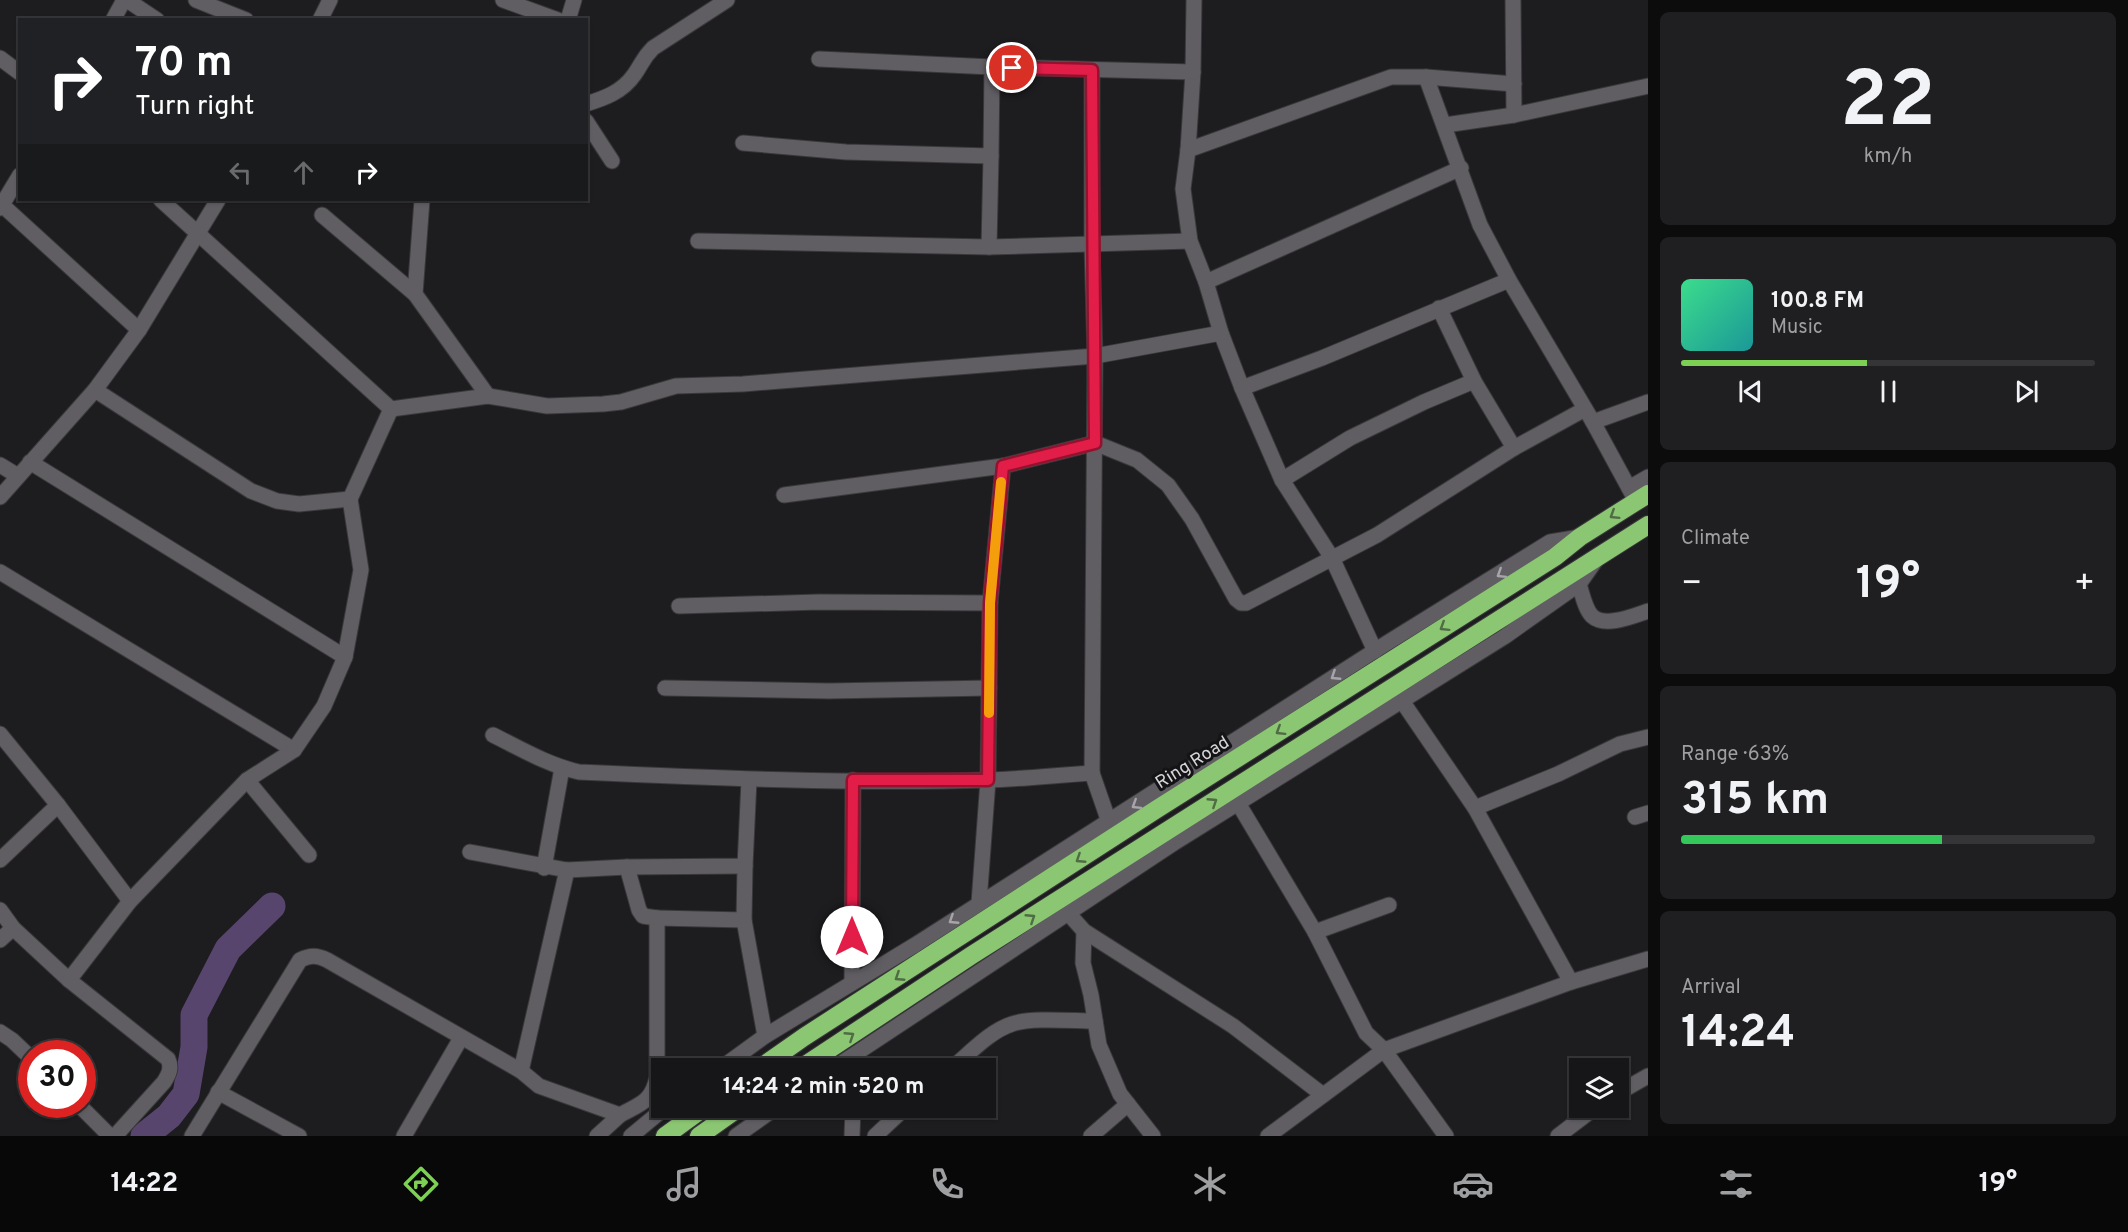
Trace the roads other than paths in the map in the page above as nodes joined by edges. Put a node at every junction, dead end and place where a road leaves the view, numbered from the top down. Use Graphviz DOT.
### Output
graph roads {
  1 [pos="125,0"];
  2 [pos="196,0"];
  3 [pos="330,0"];
  4 [pos="503,0"];
  5 [pos="574,0"];
  6 [pos="727,0"];
  7 [pos="1194,0"];
  8 [pos="1513,0"];
  9 [pos="114,18"];
  10 [pos="154,18"];
  11 [pos="241,18"];
  12 [pos="321,18"];
  13 [pos="552,18"];
  14 [pos="569,18"];
  15 [pos="0,58"];
  16 [pos="819,59"];
  17 [pos="992,67"];
  18 [pos="1092,70"];
  19 [pos="18,72"];
  20 [pos="1193,72"];
  21 [pos="1426,77"];
  22 [pos="1514,84"];
  23 [pos="1648,86"];
  24 [pos="588,103"];
  25 [pos="1514,115"];
  26 [pos="588,124"];
  27 [pos="1445,125"];
  28 [pos="743,143"];
  29 [pos="1188,150"];
  30 [pos="991,156"];
  31 [pos="612,161"];
  32 [pos="1461,168"];
  33 [pos="18,178"];
  34 [pos="162,201"];
  35 [pos="217,201"];
  36 [pos="422,201"];
  37 [pos="1,205"];
  38 [pos="322,215"];
  39 [pos="198,234"];
  40 [pos="698,241"];
  41 [pos="1190,241"];
  42 [pos="1092,244"];
  43 [pos="989,247"];
  44 [pos="1509,280"];
  45 [pos="1206,282"];
  46 [pos="415,294"];
  47 [pos="1439,308"];
  48 [pos="139,330"];
  49 [pos="1221,333"];
  50 [pos="1095,356"];
  51 [pos="1474,381"];
  52 [pos="1242,388"];
  53 [pos="94,390"];
  54 [pos="488,396"];
  55 [pos="1648,402"];
  56 [pos="391,409"];
  57 [pos="1589,415"];
  58 [pos="1095,443"];
  59 [pos="1514,448"];
  60 [pos="30,462"];
  61 [pos="0,465"];
  62 [pos="1003,466"];
  63 [pos="18,476"];
  64 [pos="1648,477"];
  65 [pos="1282,480"];
  66 [pos="1638,494"];
  67 [pos="784,495"];
  68 [pos="0,497"];
  69 [pos="350,499"];
  70 [pos="1648,525"];
  71 [pos="1580,537"];
  72 [pos="1600,555"];
  73 [pos="1332,558"];
  74 [pos="0,572"];
  75 [pos="1579,584"];
  76 [pos="990,603"];
  77 [pos="679,606"];
  78 [pos="1648,611"];
  79 [pos="1376,651"];
  80 [pos="345,657"];
  81 [pos="665,688"];
  82 [pos="989,688"];
  83 [pos="1402,701"];
  84 [pos="0,734"];
  85 [pos="494,735"];
  86 [pos="1648,737"];
  87 [pos="294,750"];
  88 [pos="562,768"];
  89 [pos="1092,773"];
  90 [pos="247,780"];
  91 [pos="749,780"];
  92 [pos="853,780"];
  93 [pos="988,780"];
  94 [pos="1238,803"];
  95 [pos="58,805"];
  96 [pos="1475,808"];
  97 [pos="1109,822"];
  98 [pos="470,852"];
  99 [pos="309,855"];
  100 [pos="0,860"];
  101 [pos="745,866"];
  102 [pos="627,867"];
  103 [pos="544,868"];
  104 [pos="567,870"];
  105 [pos="130,901"];
  106 [pos="979,903"];
  107 [pos="1389,905"];
  108 [pos="0,910"];
  109 [pos="1068,913"];
  110 [pos="657,918"];
  111 [pos="744,920"];
  112 [pos="13,928"];
  113 [pos="1084,932"];
  114 [pos="1315,932"];
  115 [pos="0,940"];
  116 [pos="1648,959"];
  117 [pos="69,980"];
  118 [pos="852,982"];
  119 [pos="1571,982"];
  120 [pos="1095,1021"];
  121 [pos="0,1032"];
  122 [pos="765,1036"];
  123 [pos="461,1038"];
  124 [pos="18,1046"];
  125 [pos="1384,1050"];
  126 [pos="735,1058"];
  127 [pos="774,1058"];
  128 [pos="816,1058"];
  129 [pos="858,1058"];
  130 [pos="964,1058"];
  131 [pos="521,1071"];
  132 [pos="1648,1076"];
  133 [pos="1629,1087"];
  134 [pos="219,1092"];
  135 [pos="1323,1095"];
  136 [pos="1128,1104"];
  137 [pos="620,1115"];
  138 [pos="92,1118"];
  139 [pos="653,1118"];
  140 [pos="690,1118"];
  141 [pos="724,1118"];
  142 [pos="761,1118"];
  143 [pos="853,1118"];
  144 [pos="894,1118"];
  145 [pos="1582,1118"];
  146 [pos="110,1136"];
  147 [pos="115,1136"];
  148 [pos="192,1136"];
  149 [pos="298,1136"];
  150 [pos="404,1136"];
  151 [pos="597,1136"];
  152 [pos="631,1136"];
  153 [pos="665,1136"];
  154 [pos="699,1136"];
  155 [pos="736,1136"];
  156 [pos="852,1136"];
  157 [pos="875,1136"];
  158 [pos="1091,1136"];
  159 [pos="1153,1136"];
  160 [pos="1268,1136"];
  161 [pos="1446,1136"];
  162 [pos="1558,1136"];
  1 -- 9 [label="street"];
  1 -- 10 [label="street"];
  2 -- 11 [label="street"];
  3 -- 12 [label="street"];
  4 -- 13 [label="street"];
  5 -- 14 [label="street"];
  6 -- 24 [label="street"];
  7 -- 20 [label="street"];
  8 -- 22 [label="street"];
  15 -- 19 [label="street"];
  16 -- 17 [label="street"];
  17 -- 18 [label="street"];
  17 -- 30 [label="street"];
  18 -- 20 [label="street"];
  18 -- 42 [label="street"];
  20 -- 29 [label="street"];
  21 -- 22 [label="street"];
  21 -- 27 [label="street"];
  21 -- 29 [label="street"];
  22 -- 25 [label="street"];
  23 -- 25 [label="street"];
  25 -- 27 [label="street"];
  26 -- 31 [label="street"];
  27 -- 32 [label="street"];
  28 -- 30 [label="street"];
  29 -- 41 [label="street"];
  30 -- 43 [label="street"];
  32 -- 44 [label="street"];
  32 -- 45 [label="street"];
  33 -- 37 [label="street"];
  34 -- 39 [label="street"];
  35 -- 39 [label="street"];
  36 -- 46 [label="street"];
  37 -- 48 [label="street"];
  38 -- 46 [label="street"];
  39 -- 48 [label="street"];
  39 -- 56 [label="street"];
  40 -- 43 [label="street"];
  41 -- 42 [label="street"];
  41 -- 45 [label="street"];
  42 -- 43 [label="street"];
  42 -- 50 [label="street"];
  44 -- 47 [label="street"];
  44 -- 57 [label="street"];
  45 -- 49 [label="street"];
  46 -- 54 [label="street"];
  47 -- 51 [label="street"];
  47 -- 52 [label="street"];
  48 -- 53 [label="street"];
  49 -- 50 [label="street"];
  49 -- 52 [label="street"];
  50 -- 54 [label="street"];
  50 -- 58 [label="street"];
  51 -- 59 [label="street"];
  51 -- 65 [label="street"];
  52 -- 65 [label="street"];
  53 -- 60 [label="street"];
  53 -- 69 [label="street"];
  54 -- 56 [label="street"];
  55 -- 57 [label="street"];
  56 -- 69 [label="street"];
  57 -- 59 [label="street"];
  57 -- 66 [label="street"];
  58 -- 62 [label="street"];
  58 -- 73 [label="street"];
  58 -- 89 [label="street"];
  59 -- 73 [label="street"];
  60 -- 63 [label="street"];
  60 -- 80 [label="street"];
  61 -- 63 [label="street"];
  62 -- 67 [label="street"];
  62 -- 76 [label="street"];
  63 -- 68 [label="street"];
  64 -- 66 [label="street"];
  65 -- 73 [label="street"];
  66 -- 71 [label="highway, Ring Road, one-way"];
  69 -- 80 [label="street"];
  70 -- 72 [label="highway"];
  71 -- 79 [label="street, one-way"];
  71 -- 127 [label="highway, Ring Road, one-way"];
  72 -- 75 [label="street"];
  128 -- 72 [label="highway, one-way"];
  73 -- 79 [label="street"];
  74 -- 87 [label="street"];
  75 -- 78 [label="street"];
  75 -- 83 [label="street"];
  76 -- 77 [label="street"];
  76 -- 82 [label="street"];
  79 -- 97 [label="street, one-way"];
  80 -- 87 [label="street"];
  81 -- 82 [label="street"];
  82 -- 93 [label="street"];
  83 -- 94 [label="street"];
  83 -- 96 [label="street"];
  84 -- 95 [label="street"];
  85 -- 88 [label="street"];
  86 -- 96 [label="street"];
  87 -- 90 [label="street"];
  88 -- 91 [label="street"];
  88 -- 103 [label="street"];
  89 -- 93 [label="street"];
  89 -- 97 [label="street"];
  90 -- 99 [label="street"];
  90 -- 105 [label="street"];
  91 -- 92 [label="street"];
  91 -- 101 [label="street"];
  92 -- 93 [label="street"];
  92 -- 118 [label="street"];
  93 -- 106 [label="street"];
  94 -- 109 [label="street"];
  94 -- 114 [label="street"];
  95 -- 100 [label="street"];
  95 -- 105 [label="street"];
  96 -- 119 [label="street"];
  97 -- 106 [label="street"];
  98 -- 103 [label="street"];
  101 -- 102 [label="street"];
  101 -- 111 [label="street"];
  102 -- 104 [label="street"];
  102 -- 110 [label="street"];
  103 -- 104 [label="street"];
  104 -- 131 [label="street"];
  105 -- 117 [label="street"];
  106 -- 118 [label="street, one-way"];
  107 -- 114 [label="street"];
  108 -- 112 [label="street"];
  109 -- 113 [label="street"];
  109 -- 129 [label="street"];
  110 -- 111 [label="street"];
  110 -- 137 [label="street"];
  111 -- 122 [label="street"];
  112 -- 115 [label="street"];
  112 -- 117 [label="street"];
  113 -- 120 [label="street"];
  113 -- 135 [label="street"];
  114 -- 125 [label="street"];
  116 -- 119 [label="street"];
  117 -- 147 [label="street"];
  118 -- 122 [label="street"];
  119 -- 125 [label="street"];
  120 -- 130 [label="street"];
  120 -- 136 [label="street"];
  121 -- 124 [label="street"];
  122 -- 126 [label="street"];
  123 -- 131 [label="street"];
  123 -- 134 [label="street"];
  123 -- 150 [label="street"];
  125 -- 135 [label="street"];
  125 -- 161 [label="street"];
  131 -- 137 [label="street"];
  132 -- 133 [label="street"];
  134 -- 148 [label="street"];
  134 -- 149 [label="street"];
  135 -- 160 [label="street"];
  136 -- 158 [label="street"];
  136 -- 159 [label="street"];
  137 -- 151 [label="street"];
  138 -- 146 [label="street"];
  139 -- 152 [label="street"];
  140 -- 153 [label="highway"];
  141 -- 154 [label="highway"];
  142 -- 155 [label="street"];
  143 -- 156 [label="street"];
  144 -- 157 [label="street"];
  145 -- 162 [label="street"];
}
